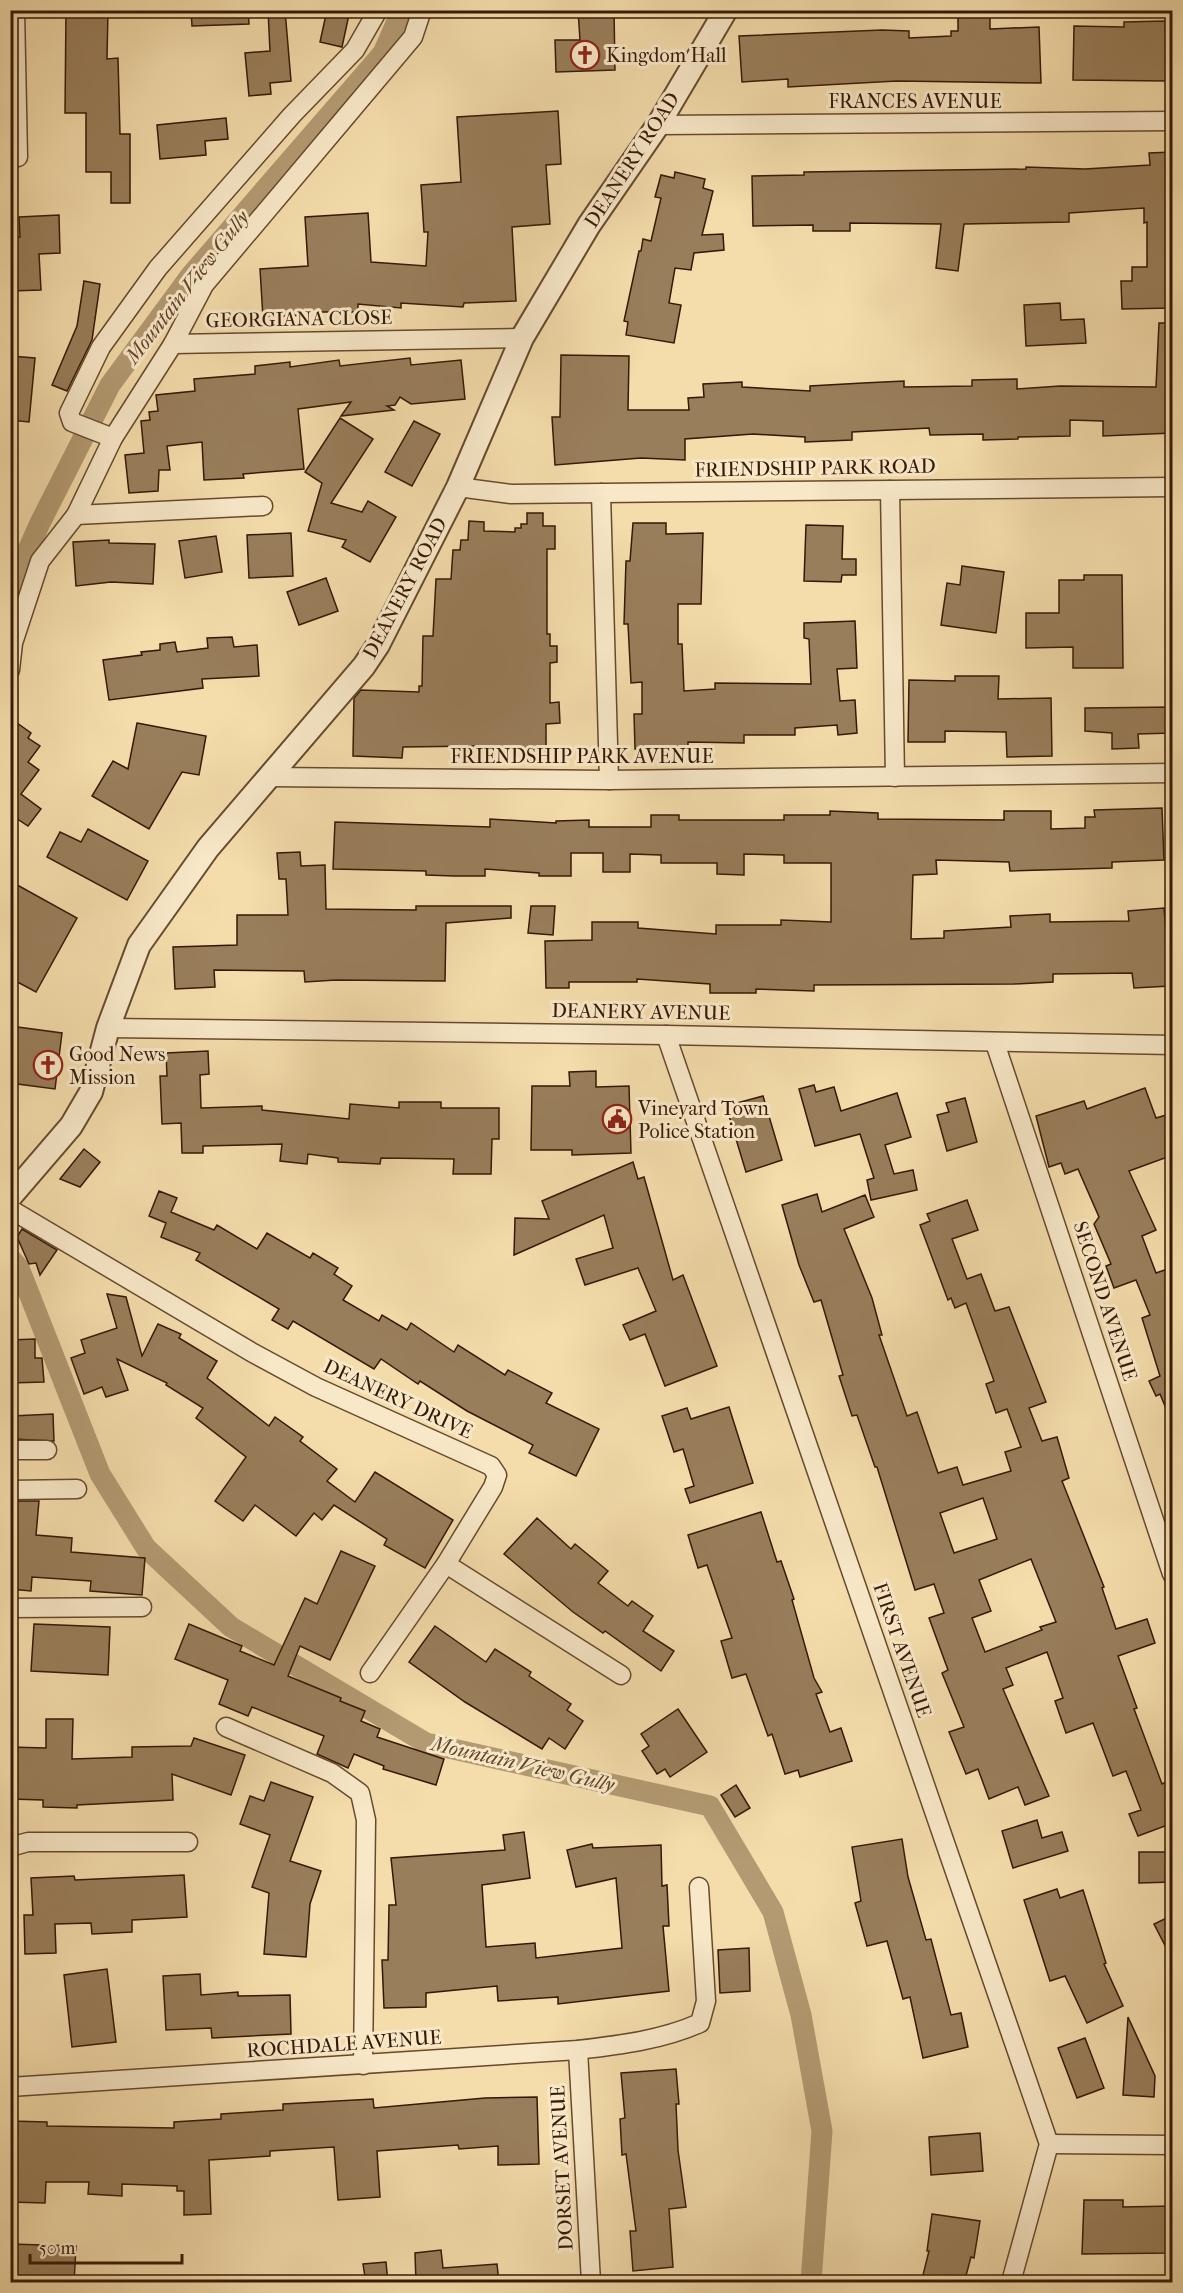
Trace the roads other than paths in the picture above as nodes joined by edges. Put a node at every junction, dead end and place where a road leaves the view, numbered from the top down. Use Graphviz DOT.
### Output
graph roads {
  1 [pos="15,10"];
  2 [pos="378,10"];
  3 [pos="422,10"];
  4 [pos="726,10"];
  5 [pos="1173,121"];
  6 [pos="657,125"];
  7 [pos="10,158"];
  8 [pos="522,338"];
  9 [pos="173,344"];
  10 [pos="113,438"];
  11 [pos="458,487"];
  12 [pos="1173,487"];
  13 [pos="890,490"];
  14 [pos="601,493"];
  15 [pos="263,506"];
  16 [pos="76,516"];
  17 [pos="10,670"];
  18 [pos="1173,773"];
  19 [pos="269,777"];
  20 [pos="895,777"];
  21 [pos="609,780"];
  22 [pos="108,1028"];
  23 [pos="666,1035"];
  24 [pos="995,1042"];
  25 [pos="1173,1045"];
  26 [pos="10,1197"];
  27 [pos="10,1209"];
  28 [pos="10,1450"];
  29 [pos="47,1450"];
  30 [pos="77,1489"];
  31 [pos="10,1490"];
  32 [pos="446,1564"];
  33 [pos="1173,1574"];
  34 [pos="142,1607"];
  35 [pos="10,1608"];
  36 [pos="370,1673"];
  37 [pos="621,1675"];
  38 [pos="225,1727"];
  39 [pos="188,1842"];
  40 [pos="10,1847"];
  41 [pos="699,1887"];
  42 [pos="578,2050"];
  43 [pos="363,2065"];
  44 [pos="10,2087"];
  45 [pos="1049,2144"];
  46 [pos="1173,2145"];
  47 [pos="591,2283"];
  48 [pos="1011,2283"];
  1 -- 7 [label="street"];
  2 -- 10 [label="street"];
  3 -- 9 [label="street, GEORGIANA CLOSE"];
  4 -- 6 [label="street, DEANERY ROAD"];
  5 -- 6 [label="street, FRANCES AVENUE"];
  6 -- 8 [label="street, DEANERY ROAD"];
  8 -- 9 [label="street, GEORGIANA CLOSE"];
  8 -- 11 [label="street, DEANERY ROAD"];
  9 -- 10 [label="street"];
  10 -- 16 [label="street"];
  11 -- 14 [label="street, FRIENDSHIP PARK ROAD"];
  11 -- 19 [label="street, DEANERY ROAD"];
  12 -- 13 [label="street, FRIENDSHIP PARK ROAD"];
  13 -- 14 [label="street, FRIENDSHIP PARK ROAD"];
  13 -- 20 [label="street"];
  14 -- 21 [label="street"];
  15 -- 16 [label="street"];
  16 -- 17 [label="street"];
  18 -- 20 [label="street, FRIENDSHIP PARK AVENUE"];
  19 -- 21 [label="street, FRIENDSHIP PARK AVENUE"];
  19 -- 22 [label="street, DEANERY ROAD"];
  20 -- 21 [label="street, FRIENDSHIP PARK AVENUE"];
  22 -- 23 [label="street, DEANERY AVENUE"];
  22 -- 26 [label="street, DEANERY ROAD"];
  23 -- 24 [label="street, DEANERY AVENUE"];
  23 -- 45 [label="street, FIRST AVENUE"];
  24 -- 25 [label="street, DEANERY AVENUE"];
  24 -- 33 [label="street, SECOND AVENUE"];
  27 -- 32 [label="street, DEANERY DRIVE"];
  28 -- 29 [label="street"];
  30 -- 31 [label="street"];
  32 -- 36 [label="street"];
  32 -- 37 [label="street"];
  34 -- 35 [label="street"];
  38 -- 43 [label="street"];
  39 -- 40 [label="street"];
  41 -- 42 [label="street, ROCHDALE AVENUE"];
  42 -- 43 [label="street, ROCHDALE AVENUE"];
  42 -- 47 [label="street, DORSET AVENUE"];
  43 -- 44 [label="street, ROCHDALE AVENUE"];
  45 -- 46 [label="street"];
  45 -- 48 [label="street"];
}
